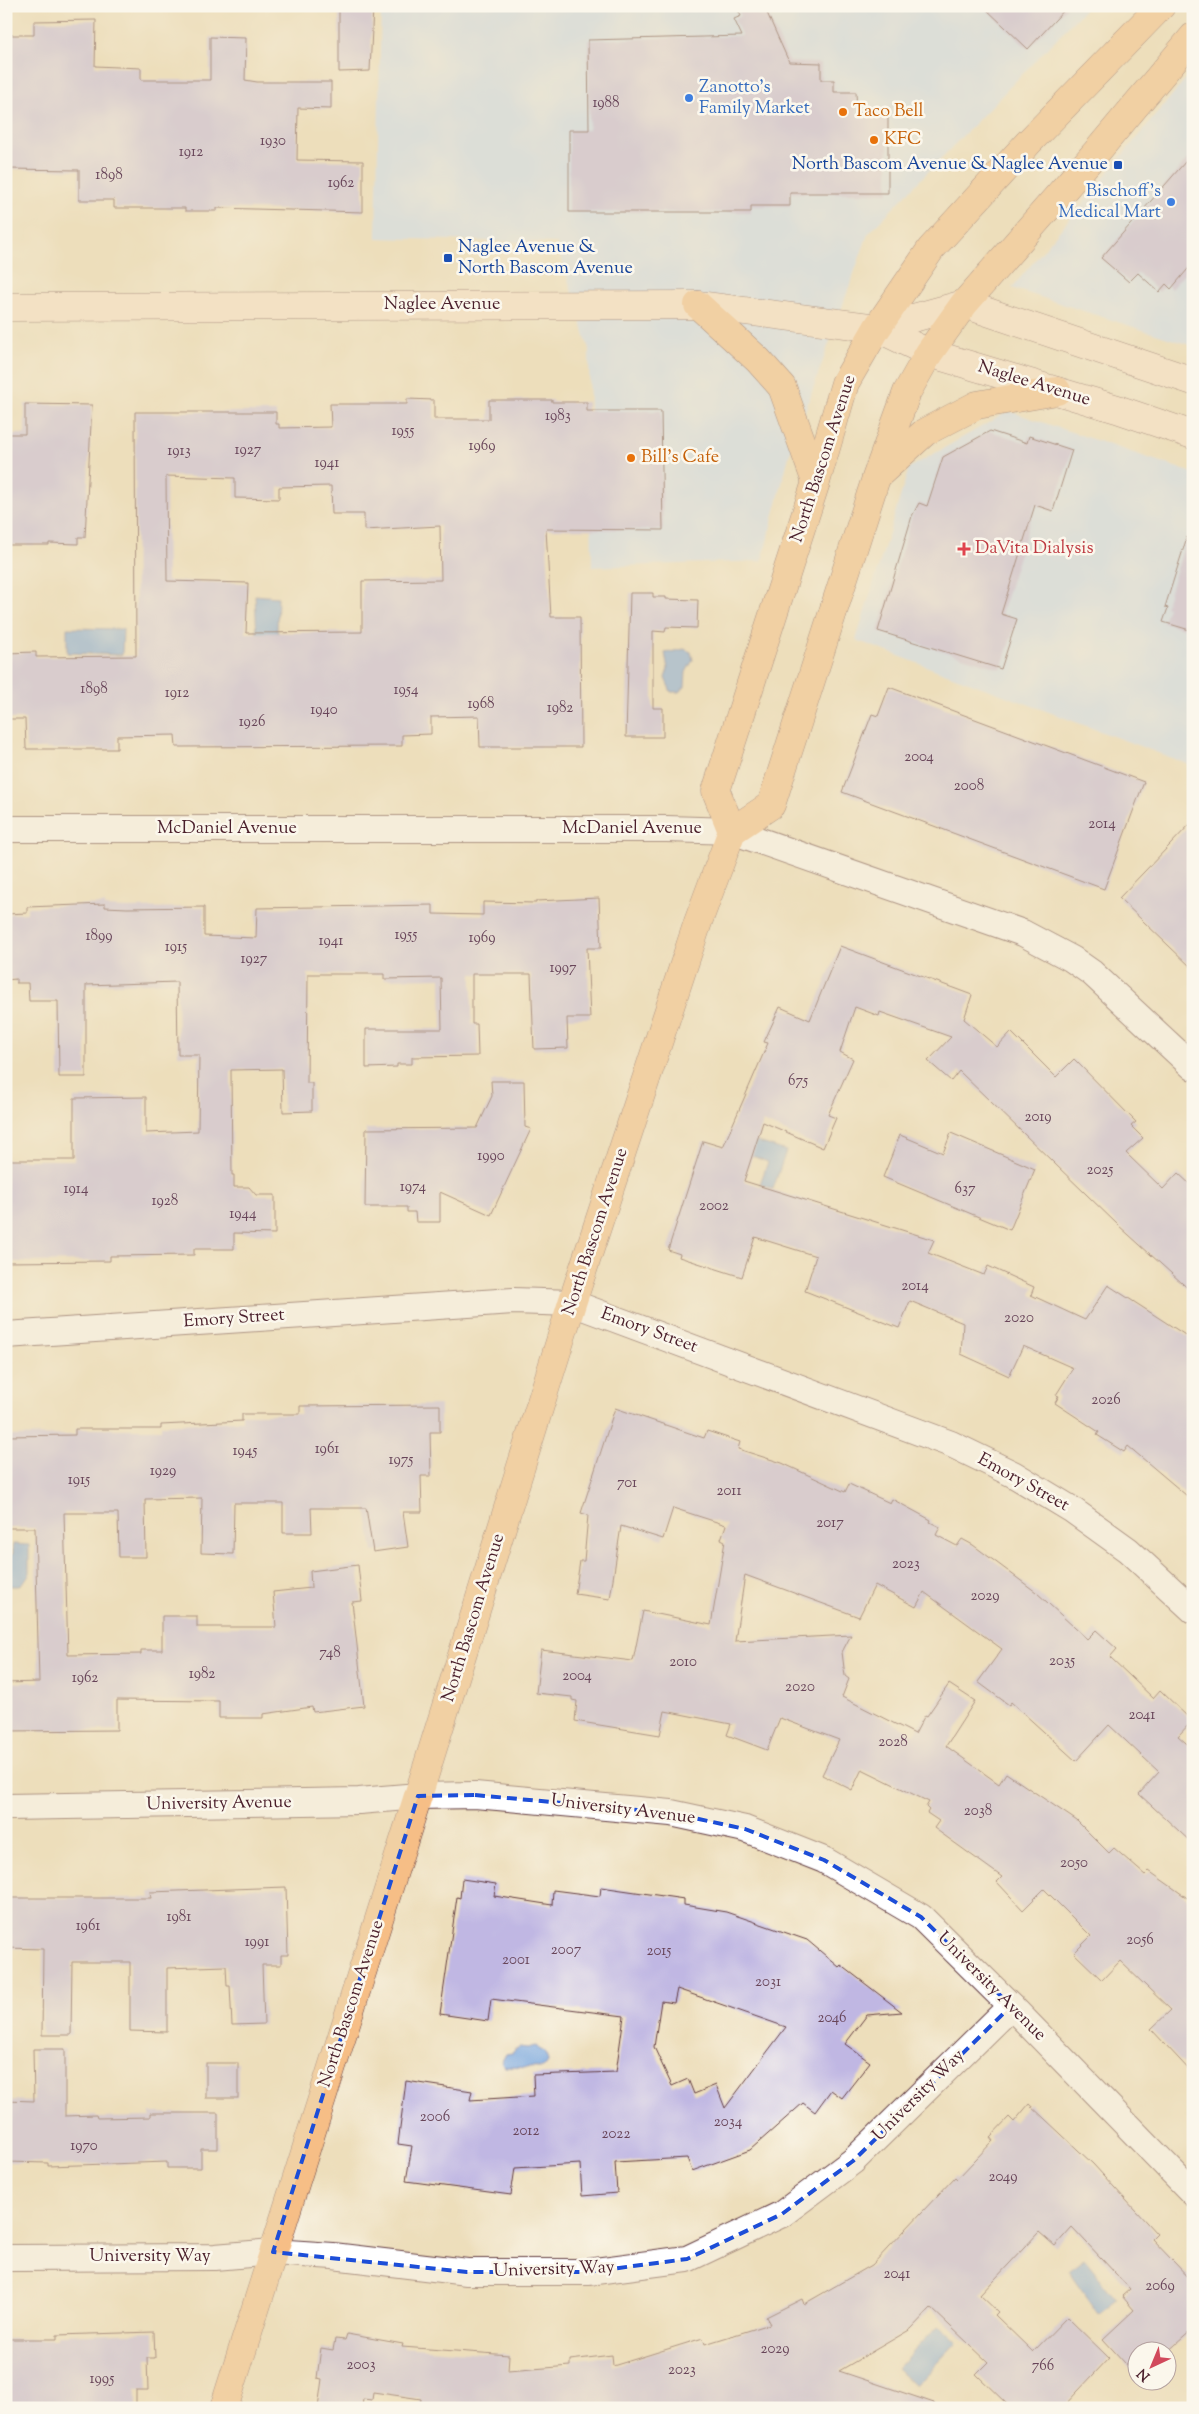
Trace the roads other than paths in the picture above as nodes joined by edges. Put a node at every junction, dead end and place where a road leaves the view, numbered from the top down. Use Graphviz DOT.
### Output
graph roads {
  1 [pos="1161,6"];
  2 [pos="1193,37"];
  3 [pos="964,304"];
  4 [pos="698,305"];
  5 [pos="6,307"];
  6 [pos="877,328"];
  7 [pos="928,353"];
  8 [pos="1193,381"];
  9 [pos="1056,391"];
  10 [pos="1193,435"];
  11 [pos="876,478"];
  12 [pos="816,482"];
  13 [pos="6,829"];
  14 [pos="732,830"];
  15 [pos="1193,1067"];
  16 [pos="572,1303"];
  17 [pos="6,1335"];
  18 [pos="1193,1610"];
  19 [pos="418,1796"];
  20 [pos="6,1807"];
  21 [pos="1011,2006"];
  22 [pos="1193,2193"];
  23 [pos="273,2252"];
  24 [pos="6,2258"];
  25 [pos="224,2408"];
  1 -- 6 [label="main road, North Bascom Avenue"];
  2 -- 3 [label="main road"];
  3 -- 6 [label="main road, Naglee Avenue"];
  3 -- 7 [label="main road"];
  3 -- 8 [label="main road"];
  4 -- 5 [label="main road, Naglee Avenue"];
  4 -- 6 [label="main road, Naglee Avenue"];
  4 -- 12 [label="main road"];
  6 -- 7 [label="main road, Naglee Avenue"];
  6 -- 12 [label="main road, North Bascom Avenue"];
  7 -- 9 [label="main road, Naglee Avenue"];
  7 -- 11 [label="main road"];
  9 -- 10 [label="main road, Naglee Avenue"];
  9 -- 11 [label="main road"];
  11 -- 14 [label="main road"];
  12 -- 14 [label="main road, North Bascom Avenue"];
  13 -- 14 [label="street, McDaniel Avenue"];
  14 -- 15 [label="street, McDaniel Avenue"];
  14 -- 16 [label="main road, North Bascom Avenue"];
  16 -- 17 [label="street, Emory Street"];
  16 -- 18 [label="street, Emory Street"];
  16 -- 19 [label="main road, North Bascom Avenue"];
  19 -- 20 [label="street, University Avenue"];
  19 -- 21 [label="street, University Avenue"];
  19 -- 23 [label="main road, North Bascom Avenue"];
  21 -- 22 [label="street, University Avenue"];
  21 -- 23 [label="street, University Way"];
  23 -- 24 [label="street, University Way"];
  23 -- 25 [label="main road, North Bascom Avenue"];
}
